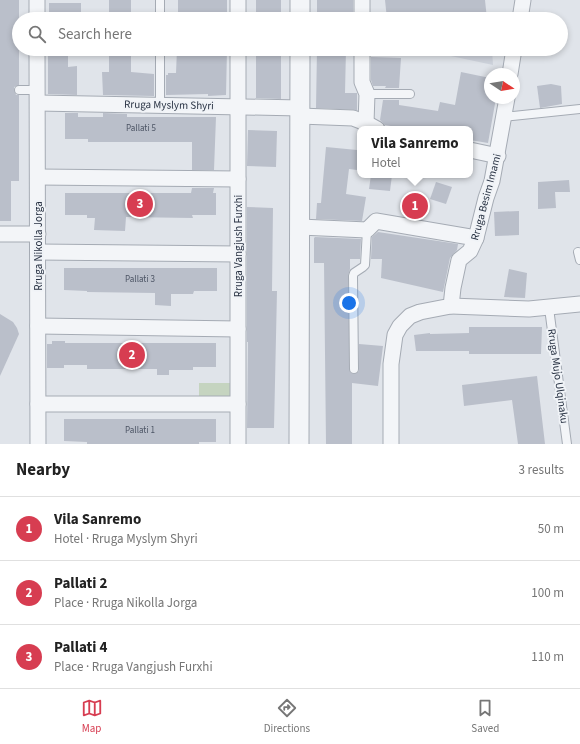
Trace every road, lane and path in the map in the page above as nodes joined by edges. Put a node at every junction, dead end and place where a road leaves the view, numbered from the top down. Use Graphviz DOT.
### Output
graph roads {
  1 [pos="37,0"];
  2 [pos="160,0"];
  3 [pos="238,0"];
  4 [pos="300,0"];
  5 [pos="362,0"];
  6 [pos="523,0"];
  7 [pos="37,12"];
  8 [pos="160,12"];
  9 [pos="238,12"];
  10 [pos="300,12"];
  11 [pos="362,12"];
  12 [pos="521,12"];
  13 [pos="38,56"];
  14 [pos="160,56"];
  15 [pos="238,56"];
  16 [pos="300,56"];
  17 [pos="362,56"];
  18 [pos="513,56"];
  19 [pos="511,68"];
  20 [pos="19,90"];
  21 [pos="367,94"];
  22 [pos="410,94"];
  23 [pos="37,96"];
  24 [pos="506,104"];
  25 [pos="160,105"];
  26 [pos="238,106"];
  27 [pos="580,109"];
  28 [pos="300,112"];
  29 [pos="504,117"];
  30 [pos="372,126"];
  31 [pos="473,151"];
  32 [pos="498,156"];
  33 [pos="38,177"];
  34 [pos="238,179"];
  35 [pos="300,227"];
  36 [pos="367,230"];
  37 [pos="0,234"];
  38 [pos="38,234"];
  39 [pos="476,238"];
  40 [pos="38,252"];
  41 [pos="238,254"];
  42 [pos="580,304"];
  43 [pos="451,306"];
  44 [pos="549,308"];
  45 [pos="38,326"];
  46 [pos="238,329"];
  47 [pos="354,369"];
  48 [pos="38,404"];
  49 [pos="238,404"];
  50 [pos="38,444"];
  51 [pos="238,444"];
  52 [pos="299,444"];
  53 [pos="391,444"];
  54 [pos="567,444"];
  1 -- 7 [label="street"];
  2 -- 8 [label="lane"];
  3 -- 9 [label="street"];
  4 -- 10 [label="street"];
  5 -- 11 [label="street"];
  6 -- 12 [label="street"];
  13 -- 23 [label="street, Rruga Nikolla Jorga"];
  14 -- 25 [label="lane"];
  15 -- 26 [label="street, Rruga Vangjush Furxhi"];
  16 -- 28 [label="street"];
  17 -- 21 [label="street, Rruga Myslym Shyri"];
  18 -- 19 [label="street"];
  20 -- 23 [label="lane"];
  21 -- 22 [label="lane"];
  21 -- 30 [label="street, Rruga Myslym Shyri"];
  23 -- 25 [label="street, Rruga Myslym Shyri"];
  23 -- 33 [label="street, Rruga Nikolla Jorga"];
  24 -- 29 [label="street, Rruga Besim Imami"];
  25 -- 26 [label="street, Rruga Myslym Shyri"];
  26 -- 28 [label="street, Rruga Myslym Shyri"];
  26 -- 34 [label="street, Rruga Vangjush Furxhi"];
  27 -- 29 [label="lane"];
  28 -- 30 [label="street, Rruga Myslym Shyri"];
  28 -- 35 [label="street"];
  29 -- 32 [label="street, Rruga Besim Imami"];
  31 -- 32 [label="street"];
  32 -- 39 [label="street, Rruga Besim Imami"];
  33 -- 34 [label="street"];
  33 -- 38 [label="street, Rruga Nikolla Jorga"];
  34 -- 41 [label="street, Rruga Vangjush Furxhi"];
  35 -- 36 [label="street"];
  35 -- 52 [label="street"];
  36 -- 39 [label="street"];
  36 -- 47 [label="lane"];
  37 -- 38 [label="street"];
  38 -- 40 [label="street, Rruga Nikolla Jorga"];
  39 -- 43 [label="street, Rruga Besim Imami"];
  40 -- 41 [label="street"];
  40 -- 45 [label="street, Rruga Nikolla Jorga"];
  41 -- 46 [label="street, Rruga Vangjush Furxhi"];
  42 -- 44 [label="street"];
  43 -- 44 [label="street"];
  43 -- 53 [label="street"];
  44 -- 54 [label="lane, Rruga Mujo Ulqinaku"];
  45 -- 46 [label="street"];
  45 -- 48 [label="street, Rruga Nikolla Jorga"];
  46 -- 49 [label="street, Rruga Vangjush Furxhi"];
  48 -- 49 [label="street"];
  48 -- 50 [label="street, Rruga Nikolla Jorga"];
  49 -- 51 [label="street, Rruga Vangjush Furxhi"];
}
